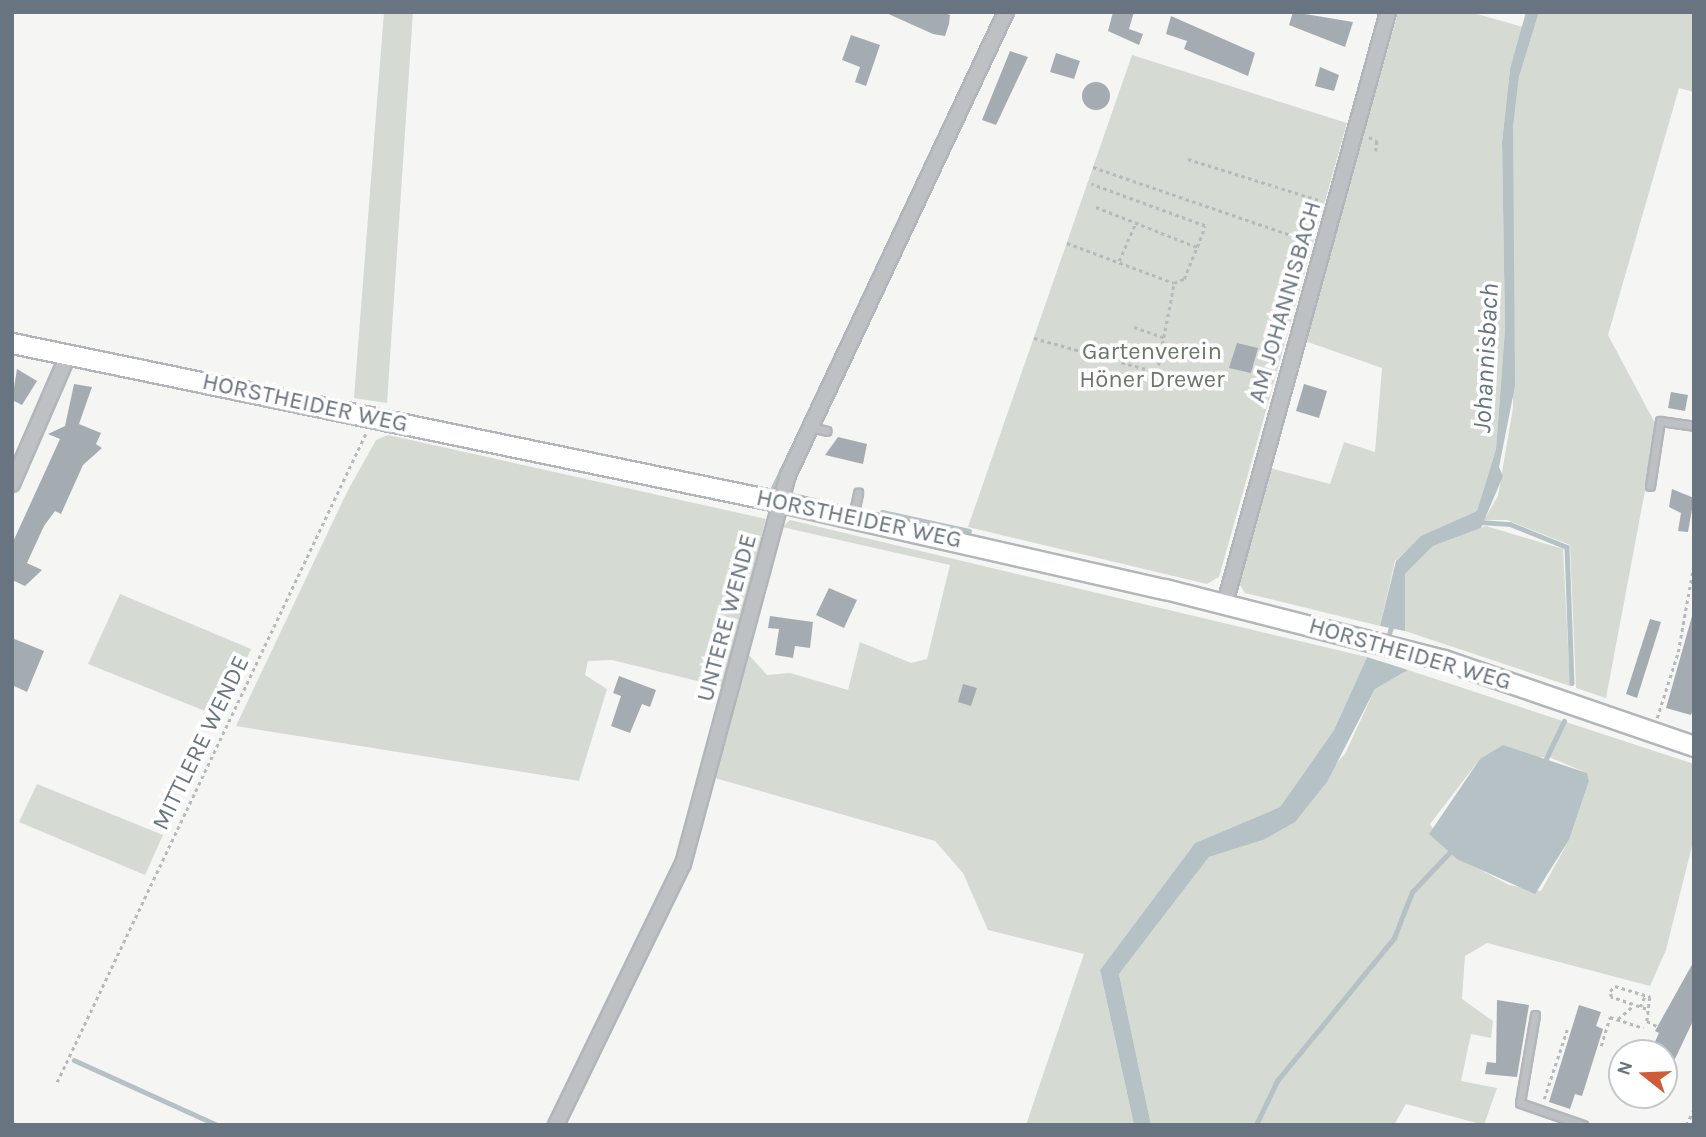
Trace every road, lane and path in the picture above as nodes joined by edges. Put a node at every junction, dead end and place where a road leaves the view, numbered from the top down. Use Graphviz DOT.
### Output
graph roads {
  1 [pos="1006,12"];
  2 [pos="1386,13"];
  3 [pos="1369,136"];
  4 [pos="1376,151"];
  5 [pos="1188,159"];
  6 [pos="1093,167"];
  7 [pos="1091,184"];
  8 [pos="1335,205"];
  9 [pos="1096,207"];
  10 [pos="1136,222"];
  11 [pos="1067,243"];
  12 [pos="1324,246"];
  13 [pos="1197,247"];
  14 [pos="1119,261"];
  15 [pos="1174,283"];
  16 [pos="1134,327"];
  17 [pos="1034,338"];
  18 [pos="1166,338"];
  19 [pos="12,343"];
  20 [pos="68,355"];
  21 [pos="370,416"];
  22 [pos="1694,426"];
  23 [pos="811,427"];
  24 [pos="827,431"];
  25 [pos="12,484"];
  26 [pos="1650,486"];
  27 [pos="858,493"];
  28 [pos="781,502"];
  29 [pos="852,518"];
  30 [pos="1694,564"];
  31 [pos="1225,603"];
  32 [pos="1657,718"];
  33 [pos="1694,746"];
  34 [pos="1644,996"];
  35 [pos="1634,1005"];
  36 [pos="1640,1007"];
  37 [pos="1646,1009"];
  38 [pos="1535,1015"];
  39 [pos="1618,1019"];
  40 [pos="1657,1026"];
  41 [pos="1643,1028"];
  42 [pos="1567,1030"];
  43 [pos="1601,1046"];
  44 [pos="57,1082"];
  45 [pos="1694,1109"];
  46 [pos="1540,1113"];
  47 [pos="556,1125"];
  48 [pos="1583,1125"];
  49 [pos="1686,1125"];
  1 -- 23 [label="street, UNTERE WENDE"];
  2 -- 8 [label="street, AM JOHANNISBACH"];
  3 -- 4 [label="path"];
  5 -- 8 [label="path"];
  6 -- 12 [label="path"];
  7 -- 13 [label="path"];
  8 -- 12 [label="street, AM JOHANNISBACH"];
  9 -- 10 [label="path"];
  10 -- 13 [label="path"];
  10 -- 14 [label="path"];
  11 -- 14 [label="path"];
  12 -- 31 [label="street, AM JOHANNISBACH"];
  13 -- 15 [label="path"];
  14 -- 15 [label="path"];
  15 -- 18 [label="path"];
  16 -- 18 [label="path"];
  17 -- 18 [label="path"];
  19 -- 20 [label="street, HORSTHEIDER WEG"];
  20 -- 21 [label="street, HORSTHEIDER WEG"];
  20 -- 25 [label="street"];
  21 -- 28 [label="street, HORSTHEIDER WEG"];
  21 -- 44 [label="path, MITTLERE WENDE"];
  22 -- 26 [label="lane"];
  23 -- 24 [label="lane"];
  23 -- 28 [label="street, UNTERE WENDE"];
  27 -- 29 [label="lane"];
  28 -- 29 [label="street, HORSTHEIDER WEG"];
  28 -- 47 [label="street, UNTERE WENDE"];
  29 -- 31 [label="street, HORSTHEIDER WEG"];
  30 -- 32 [label="path"];
  31 -- 33 [label="street, HORSTHEIDER WEG"];
  34 -- 35 [label="path"];
  34 -- 36 [label="path"];
  34 -- 37 [label="path"];
  35 -- 36 [label="path"];
  35 -- 39 [label="path"];
  36 -- 37 [label="path"];
  37 -- 40 [label="path"];
  38 -- 46 [label="lane"];
  39 -- 41 [label="path"];
  39 -- 43 [label="path"];
  42 -- 46 [label="path"];
  45 -- 49 [label="path"];
  46 -- 48 [label="lane"];
}
